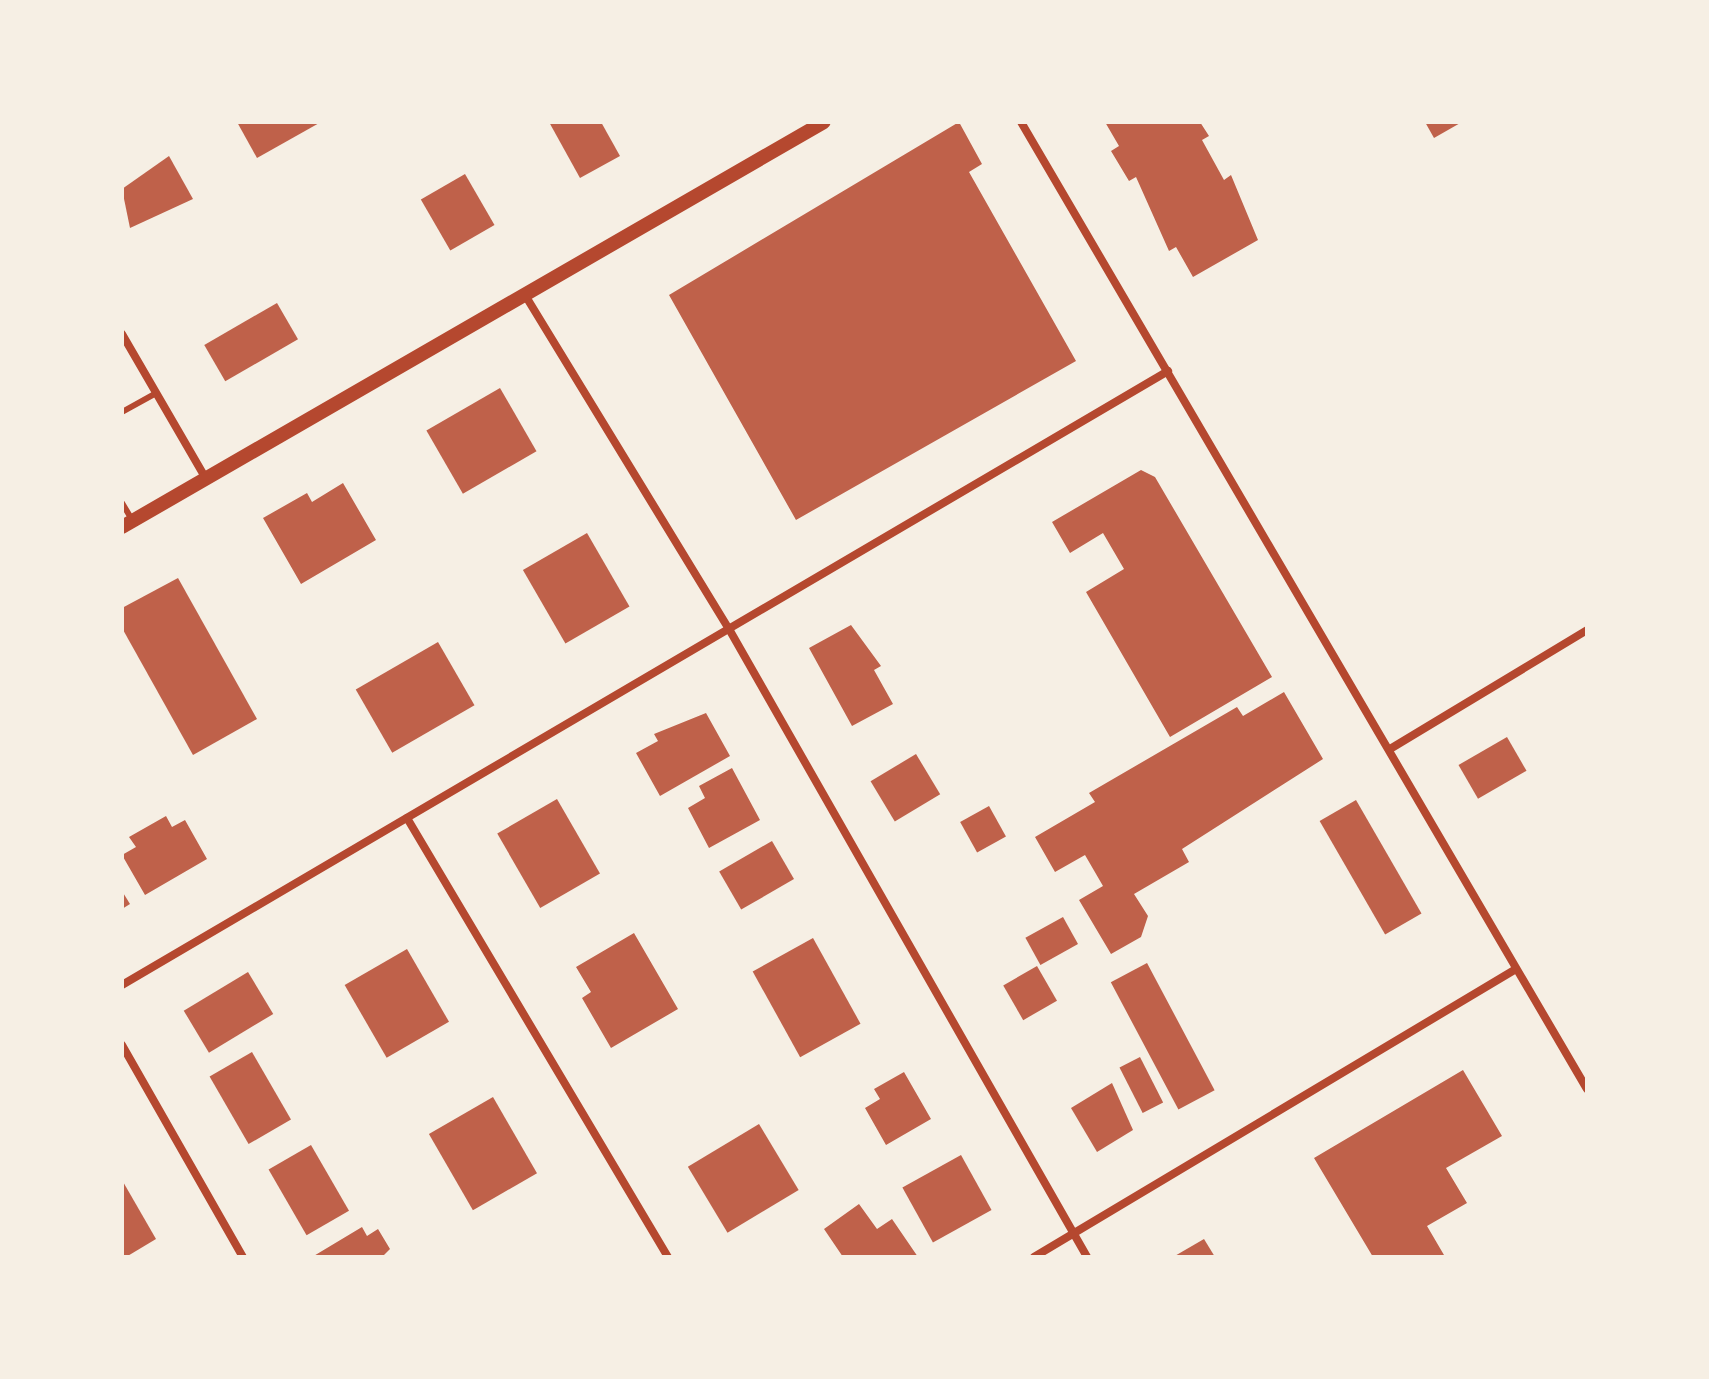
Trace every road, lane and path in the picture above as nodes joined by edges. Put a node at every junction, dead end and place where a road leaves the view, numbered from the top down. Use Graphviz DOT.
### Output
graph roads {
  1 [pos="824,122"];
  2 [pos="1021,122"];
  3 [pos="525,295"];
  4 [pos="122,334"];
  5 [pos="1168,371"];
  6 [pos="156,393"];
  7 [pos="122,412"];
  8 [pos="206,479"];
  9 [pos="122,503"];
  10 [pos="127,524"];
  11 [pos="729,629"];
  12 [pos="1587,630"];
  13 [pos="1390,749"];
  14 [pos="407,818"];
  15 [pos="1516,969"];
  16 [pos="122,985"];
  17 [pos="122,1045"];
  18 [pos="1587,1089"];
  19 [pos="1072,1231"];
  20 [pos="243,1257"];
  21 [pos="668,1257"];
  22 [pos="1034,1257"];
  23 [pos="1087,1257"];
  1 -- 3 [label="street"];
  2 -- 5 [label="street"];
  3 -- 8 [label="street"];
  3 -- 11 [label="street"];
  4 -- 6 [label="street"];
  5 -- 11 [label="street"];
  5 -- 13 [label="street"];
  6 -- 7 [label="lane"];
  6 -- 8 [label="street"];
  8 -- 10 [label="street"];
  9 -- 10 [label="lane"];
  11 -- 14 [label="street"];
  11 -- 19 [label="street"];
  12 -- 13 [label="street"];
  13 -- 15 [label="street"];
  14 -- 16 [label="street"];
  14 -- 21 [label="street"];
  15 -- 18 [label="street"];
  15 -- 19 [label="street"];
  17 -- 20 [label="street"];
  19 -- 22 [label="street"];
  19 -- 23 [label="street"];
}
